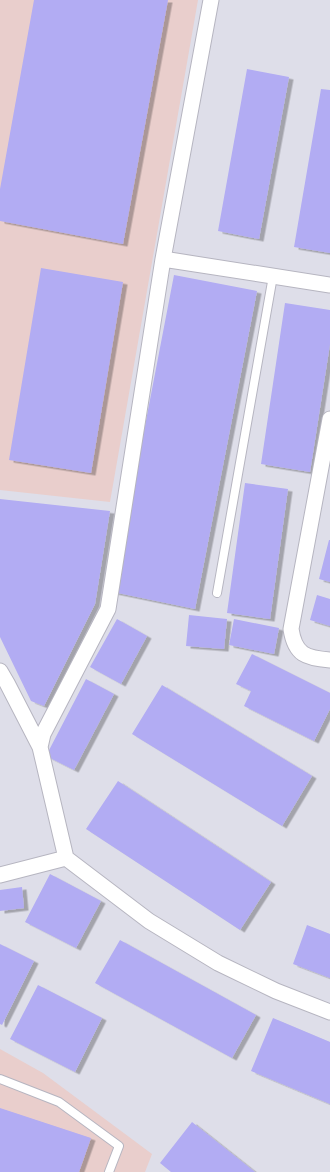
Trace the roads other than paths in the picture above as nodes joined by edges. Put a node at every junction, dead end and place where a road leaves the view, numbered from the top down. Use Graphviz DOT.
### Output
graph roads {
  1 [pos="211,0"];
  2 [pos="163,259"];
  3 [pos="273,276"];
  4 [pos="330,285"];
  5 [pos="330,419"];
  6 [pos="217,593"];
  7 [pos="330,660"];
  8 [pos="0,671"];
  9 [pos="40,747"];
  10 [pos="66,858"];
  11 [pos="0,875"];
  12 [pos="330,1012"];
  13 [pos="0,1079"];
  14 [pos="109,1172"];
  1 -- 2 [label="street"];
  2 -- 3 [label="street"];
  2 -- 9 [label="street"];
  3 -- 4 [label="street"];
  3 -- 6 [label="lane"];
  5 -- 7 [label="street"];
  8 -- 9 [label="street"];
  9 -- 10 [label="street"];
  10 -- 11 [label="street"];
  10 -- 12 [label="street"];
  13 -- 14 [label="lane"];
}
